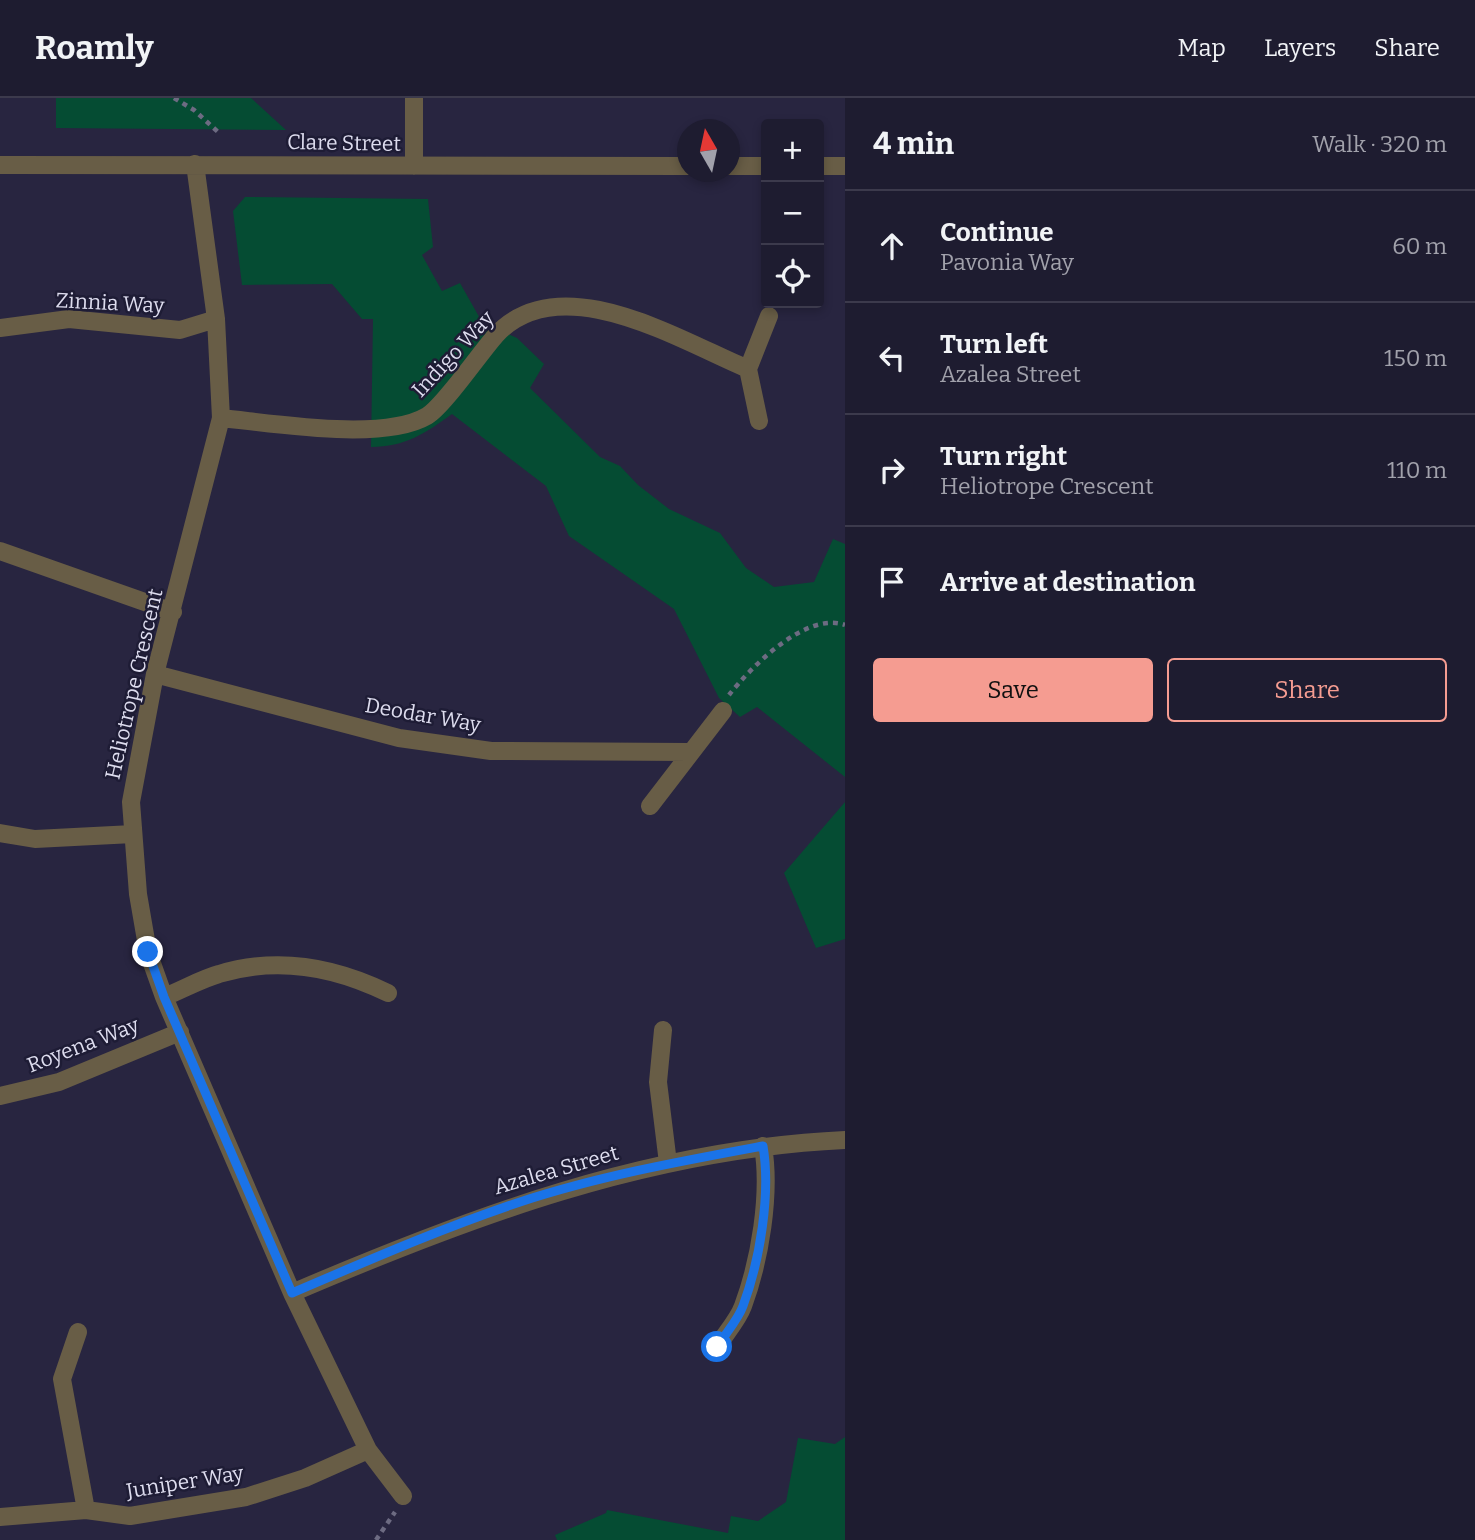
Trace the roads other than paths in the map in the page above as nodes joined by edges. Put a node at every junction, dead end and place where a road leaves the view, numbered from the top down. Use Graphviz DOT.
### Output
graph roads {
  1 [pos="414,98"];
  2 [pos="195,164"];
  3 [pos="0,165"];
  4 [pos="414,166"];
  5 [pos="677,166"];
  6 [pos="740,166"];
  7 [pos="761,166"];
  8 [pos="824,166"];
  9 [pos="845,166"];
  10 [pos="769,316"];
  11 [pos="216,319"];
  12 [pos="0,328"];
  13 [pos="748,369"];
  14 [pos="221,418"];
  15 [pos="759,421"];
  16 [pos="0,551"];
  17 [pos="173,612"];
  18 [pos="155,674"];
  19 [pos="723,711"];
  20 [pos="689,752"];
  21 [pos="650,806"];
  22 [pos="0,833"];
  23 [pos="133,834"];
  24 [pos="387,993"];
  25 [pos="164,997"];
  26 [pos="663,1030"];
  27 [pos="180,1032"];
  28 [pos="0,1096"];
  29 [pos="845,1140"];
  30 [pos="763,1146"];
  31 [pos="668,1163"];
  32 [pos="292,1293"];
  33 [pos="78,1332"];
  34 [pos="717,1347"];
  35 [pos="368,1450"];
  36 [pos="403,1496"];
  37 [pos="86,1510"];
  38 [pos="0,1517"];
  1 -- 4 [label="street"];
  2 -- 3 [label="street, Clare Street"];
  2 -- 4 [label="street, Clare Street"];
  2 -- 11 [label="street, Heliotrope Crescent"];
  4 -- 5 [label="street, Clare Street"];
  6 -- 7 [label="street"];
  8 -- 9 [label="street"];
  10 -- 13 [label="street"];
  11 -- 12 [label="street, Zinnia Way"];
  11 -- 14 [label="street, Heliotrope Crescent"];
  13 -- 14 [label="street, Indigo Way"];
  13 -- 15 [label="street"];
  14 -- 17 [label="street, Heliotrope Crescent"];
  16 -- 17 [label="street"];
  17 -- 18 [label="street, Heliotrope Crescent"];
  18 -- 20 [label="street, Deodar Way"];
  18 -- 23 [label="street, Heliotrope Crescent"];
  19 -- 20 [label="street"];
  20 -- 21 [label="street"];
  22 -- 23 [label="street"];
  23 -- 25 [label="street, Heliotrope Crescent"];
  24 -- 25 [label="street"];
  25 -- 27 [label="street, Heliotrope Crescent"];
  26 -- 31 [label="street"];
  27 -- 28 [label="street, Royena Way"];
  27 -- 32 [label="street, Heliotrope Crescent"];
  29 -- 30 [label="street, Azalea Street"];
  30 -- 31 [label="street, Azalea Street"];
  30 -- 34 [label="street"];
  31 -- 32 [label="street, Azalea Street"];
  32 -- 35 [label="street, Heliotrope Crescent"];
  33 -- 37 [label="street"];
  35 -- 36 [label="street, Heliotrope Crescent"];
  35 -- 37 [label="street, Juniper Way"];
  37 -- 38 [label="street, Juniper Way"];
}
